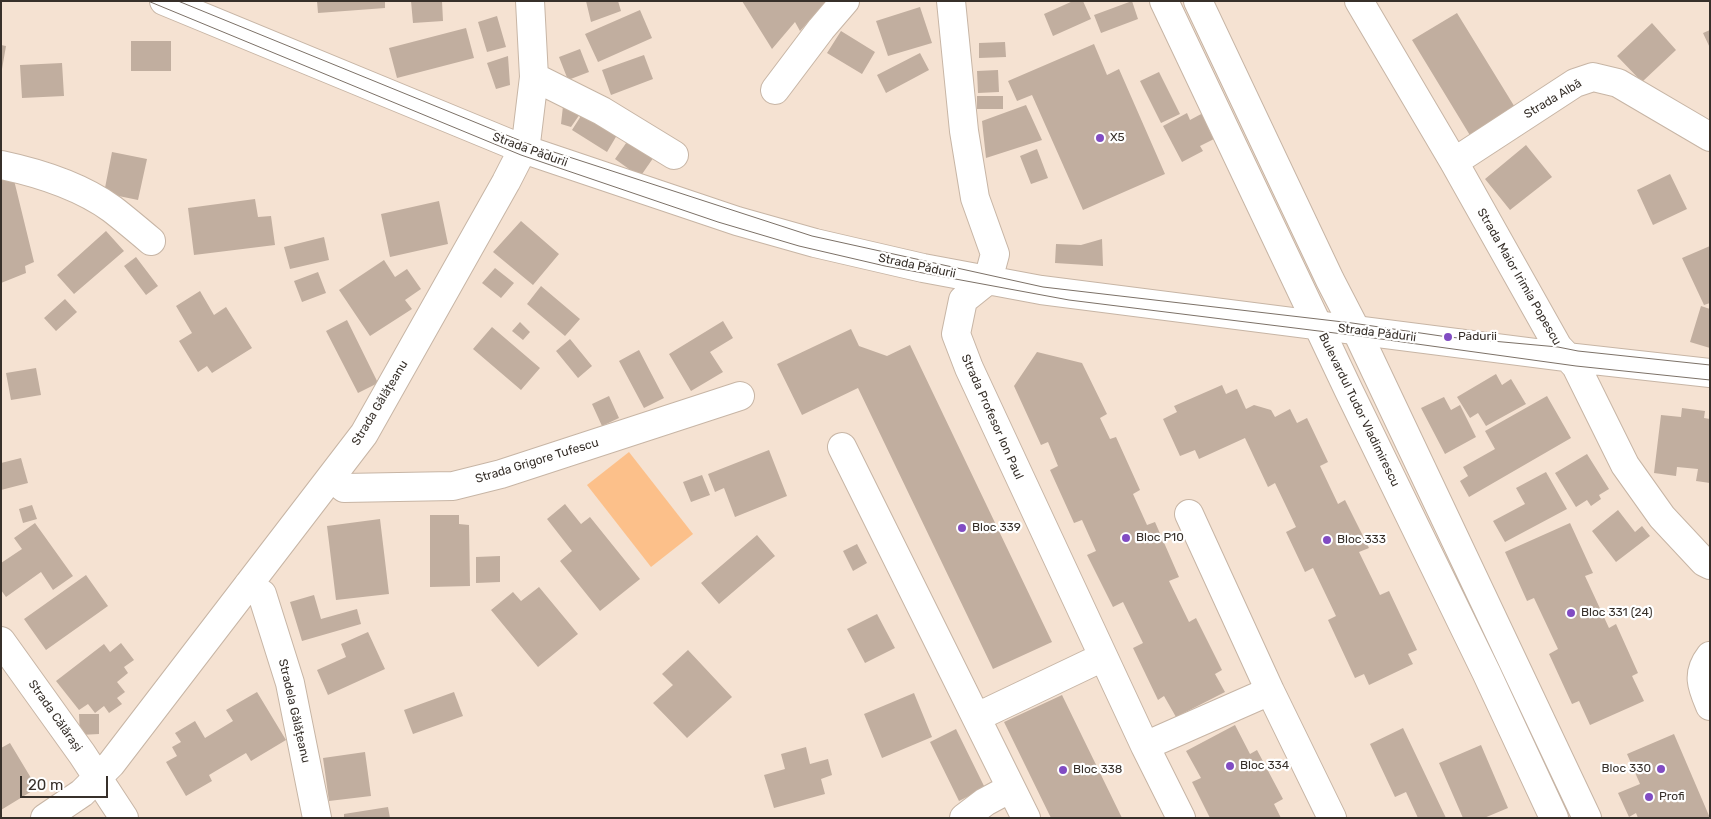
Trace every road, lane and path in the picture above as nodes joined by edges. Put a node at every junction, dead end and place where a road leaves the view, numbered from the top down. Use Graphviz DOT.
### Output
graph roads {
  1 [pos="164,1"];
  2 [pos="530,1"];
  3 [pos="845,1"];
  4 [pos="951,1"];
  5 [pos="1164,1"];
  6 [pos="1198,1"];
  7 [pos="1359,1"];
  8 [pos="534,77"];
  9 [pos="775,90"];
  10 [pos="1710,138"];
  11 [pos="523,149"];
  12 [pos="674,155"];
  13 [pos="1454,162"];
  14 [pos="1,164"];
  15 [pos="151,241"];
  16 [pos="988,280"];
  17 [pos="1318,326"];
  18 [pos="1356,330"];
  19 [pos="1566,357"];
  20 [pos="1710,373"];
  21 [pos="740,396"];
  22 [pos="842,447"];
  23 [pos="332,477"];
  24 [pos="1189,514"];
  25 [pos="1710,565"];
  26 [pos="248,585"];
  27 [pos="1,641"];
  28 [pos="1710,656"];
  29 [pos="1103,657"];
  30 [pos="1270,691"];
  31 [pos="1710,706"];
  32 [pos="976,717"];
  33 [pos="1145,746"];
  34 [pos="96,777"];
  35 [pos="1011,788"];
  36 [pos="45,818"];
  37 [pos="124,818"];
  38 [pos="317,818"];
  39 [pos="964,818"];
  40 [pos="1026,818"];
  41 [pos="1180,818"];
  42 [pos="1332,818"];
  43 [pos="1554,818"];
  44 [pos="1587,818"];
  1 -- 11 [label="street, Strada Pădurii"];
  2 -- 8 [label="street, Strada Gălățeanu"];
  3 -- 9 [label="street"];
  4 -- 16 [label="street"];
  5 -- 17 [label="street, Bulevardul Tudor Vladimirescu"];
  6 -- 18 [label="street"];
  7 -- 13 [label="street, Strada Maior Irimia Popescu"];
  8 -- 11 [label="street, Strada Gălățeanu"];
  8 -- 12 [label="street"];
  10 -- 13 [label="street, Strada Albă"];
  11 -- 16 [label="street, Strada Pădurii"];
  11 -- 23 [label="street, Strada Gălățeanu"];
  13 -- 19 [label="street, Strada Maior Irimia Popescu"];
  14 -- 15 [label="street"];
  16 -- 17 [label="street, Strada Pădurii"];
  16 -- 29 [label="street, Strada Profesor Ion Paul"];
  17 -- 18 [label="street, Strada Pădurii"];
  17 -- 43 [label="street, Bulevardul Tudor Vladimirescu"];
  18 -- 19 [label="street, Strada Pădurii"];
  18 -- 44 [label="street"];
  19 -- 20 [label="street, Strada Pădurii"];
  19 -- 25 [label="street, Strada Maior Irimia Popescu"];
  21 -- 23 [label="street, Strada Grigore Tufescu"];
  22 -- 32 [label="street"];
  23 -- 26 [label="street, Strada Gălățeanu"];
  24 -- 30 [label="street"];
  26 -- 34 [label="street, Strada Gălățeanu"];
  26 -- 38 [label="street, Stradela Gălățeanu"];
  27 -- 34 [label="street, Strada Călărași"];
  28 -- 31 [label="street"];
  29 -- 32 [label="street"];
  29 -- 33 [label="street, Strada Profesor Ion Paul"];
  30 -- 33 [label="street"];
  30 -- 42 [label="street"];
  32 -- 35 [label="street"];
  33 -- 41 [label="street, Strada Profesor Ion Paul"];
  34 -- 36 [label="street, Strada Gălățeanu"];
  34 -- 37 [label="street, Strada Călărași"];
  35 -- 39 [label="street"];
  35 -- 40 [label="street"];
}
